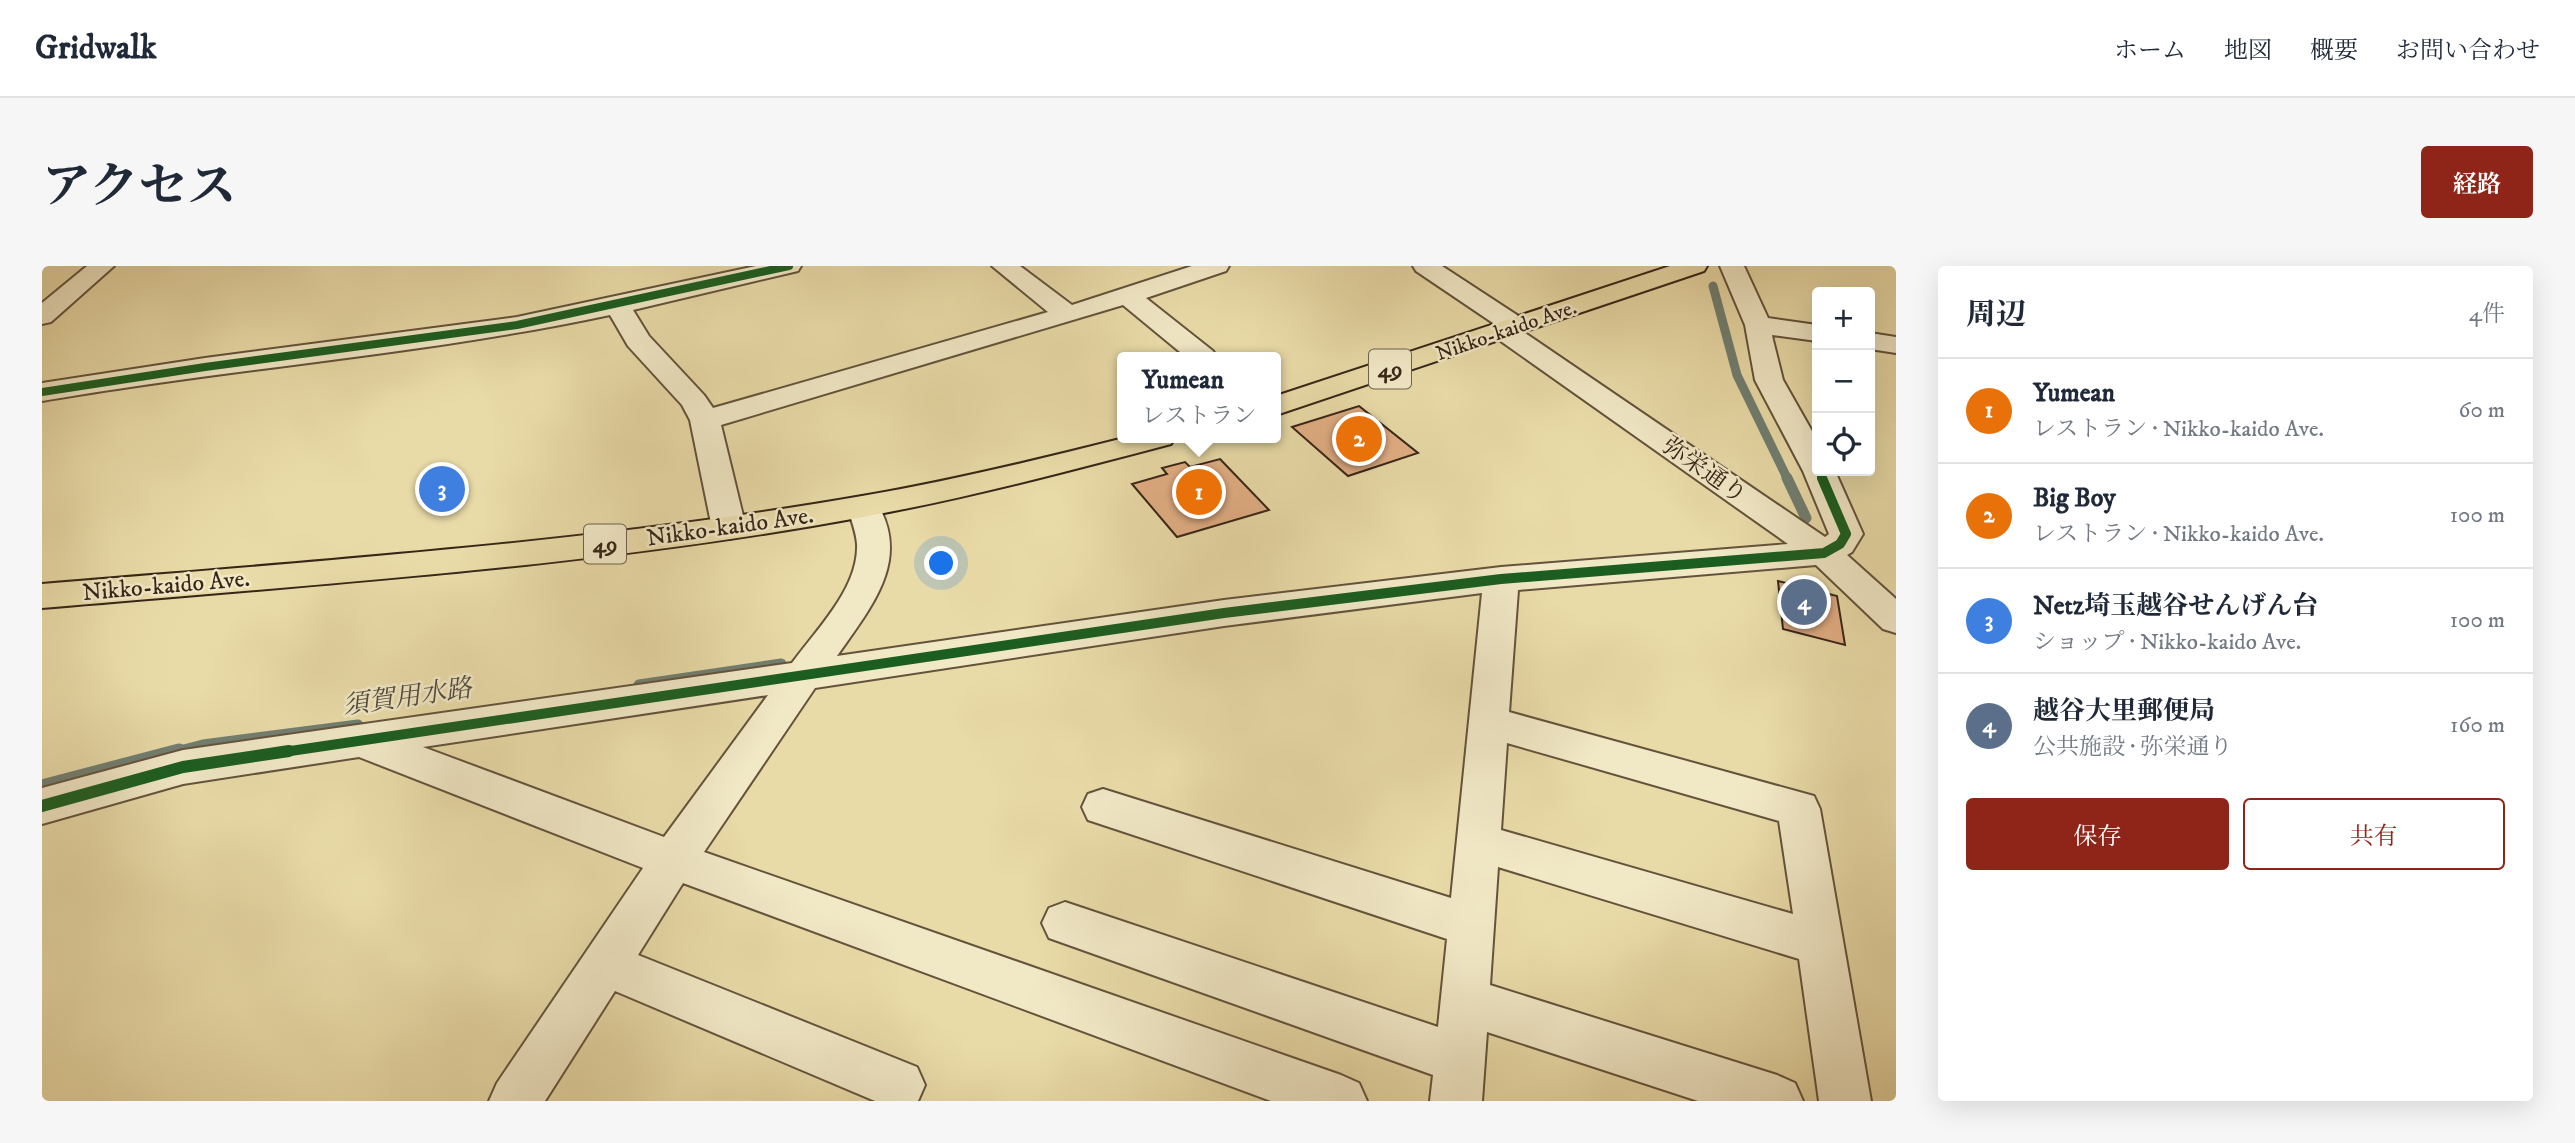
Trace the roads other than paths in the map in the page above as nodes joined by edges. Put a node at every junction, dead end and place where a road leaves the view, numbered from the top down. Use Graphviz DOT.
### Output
graph roads {
  1 [pos="102,266"];
  2 [pos="789,266"];
  3 [pos="1004,266"];
  4 [pos="1217,266"];
  5 [pos="1425,266"];
  6 [pos="1695,266"];
  7 [pos="1732,266"];
  8 [pos="1128,296"];
  9 [pos="617,304"];
  10 [pos="1068,315"];
  11 [pos="42,316"];
  12 [pos="1758,325"];
  13 [pos="1510,329"];
  14 [pos="1812,332"];
  15 [pos="1875,342"];
  16 [pos="1896,345"];
  17 [pos="1197,352"];
  18 [pos="42,392"];
  19 [pos="1281,404"];
  20 [pos="705,420"];
  21 [pos="1141,443"];
  22 [pos="1812,458"];
  23 [pos="1821,476"];
  24 [pos="863,506"];
  25 [pos="729,528"];
  26 [pos="1824,553"];
  27 [pos="1501,579"];
  28 [pos="42,596"];
  29 [pos="1896,620"];
  30 [pos="802,676"];
  31 [pos="1489,722"];
  32 [pos="358,740"];
  33 [pos="42,806"];
  34 [pos="1103,807"];
  35 [pos="1479,842"];
  36 [pos="673,859"];
  37 [pos="1065,923"];
  38 [pos="1472,926"];
  39 [pos="1821,944"];
  40 [pos="605,964"];
  41 [pos="1465,1001"];
  42 [pos="1458,1081"];
  43 [pos="899,1085"];
  44 [pos="515,1101"];
  45 [pos="1341,1101"];
  46 [pos="1777,1101"];
  47 [pos="1845,1101"];
  1 -- 11 [label="street"];
  2 -- 9 [label="street"];
  3 -- 10 [label="street"];
  4 -- 8 [label="street"];
  5 -- 13 [label="street, 弥栄通り"];
  6 -- 13 [label="main road, Nikko-kaido Ave. / 49"];
  7 -- 12 [label="street"];
  8 -- 10 [label="street"];
  8 -- 17 [label="street"];
  9 -- 18 [label="street"];
  9 -- 20 [label="street"];
  10 -- 20 [label="street"];
  12 -- 14 [label="street"];
  12 -- 22 [label="street"];
  13 -- 19 [label="main road, Nikko-kaido Ave. / 49"];
  13 -- 26 [label="street, 弥栄通り"];
  15 -- 16 [label="street"];
  20 -- 25 [label="street"];
  21 -- 24 [label="main road, Nikko-kaido Ave. / 49"];
  23 -- 26 [label="street"];
  24 -- 25 [label="main road, Nikko-kaido Ave. / 49"];
  24 -- 30 [label="street"];
  25 -- 28 [label="main road, Nikko-kaido Ave. / 49"];
  26 -- 27 [label="street"];
  26 -- 29 [label="street, 弥栄通り"];
  27 -- 30 [label="street"];
  27 -- 31 [label="street"];
  30 -- 32 [label="street"];
  30 -- 36 [label="street"];
  31 -- 35 [label="street"];
  31 -- 39 [label="street"];
  32 -- 33 [label="street"];
  32 -- 36 [label="street"];
  34 -- 38 [label="street"];
  35 -- 38 [label="street"];
  35 -- 39 [label="street"];
  36 -- 40 [label="street"];
  36 -- 45 [label="street"];
  37 -- 42 [label="street"];
  38 -- 41 [label="street"];
  39 -- 47 [label="street"];
  40 -- 43 [label="street"];
  40 -- 44 [label="street"];
  41 -- 42 [label="street"];
  41 -- 46 [label="street"];
}
